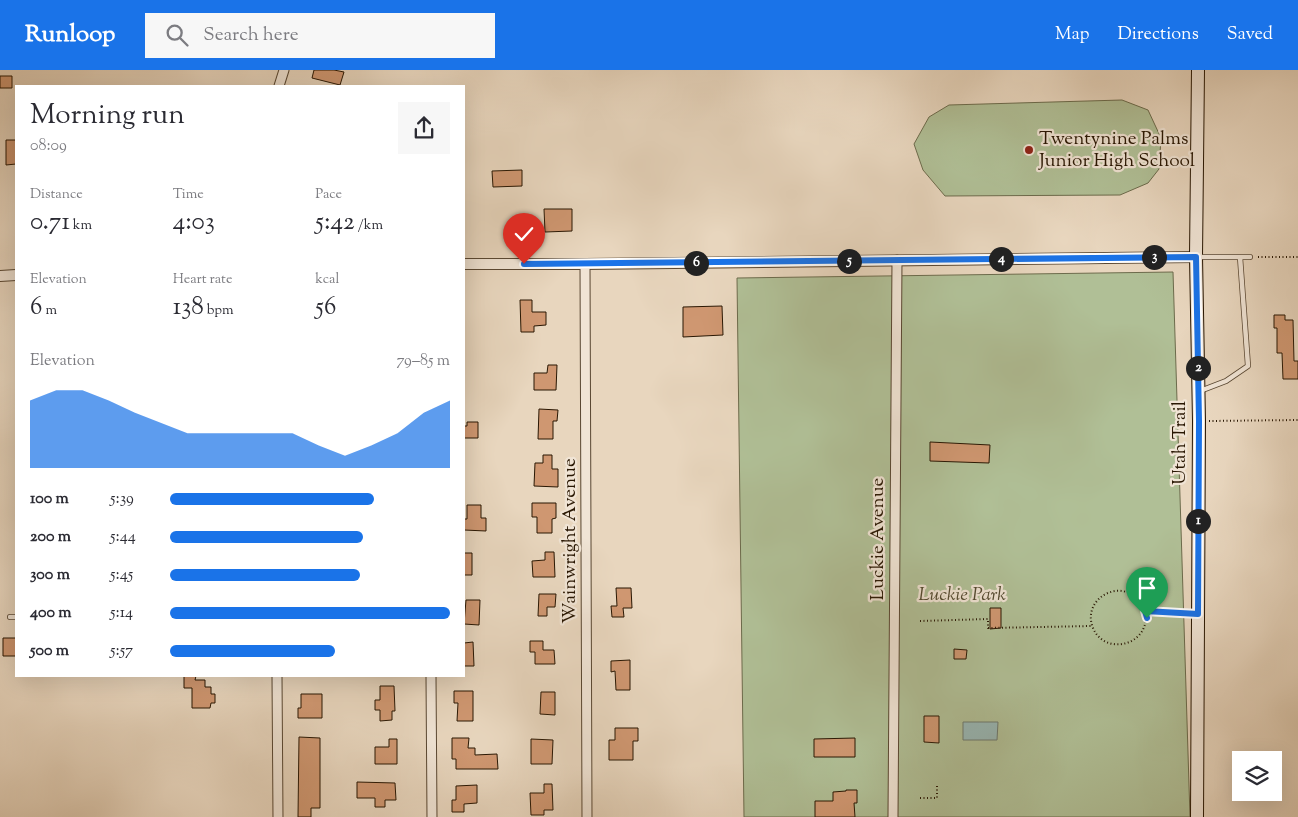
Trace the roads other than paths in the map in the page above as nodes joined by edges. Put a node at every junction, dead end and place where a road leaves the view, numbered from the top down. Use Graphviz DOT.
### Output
graph roads {
  1 [pos="284,70"];
  2 [pos="1198,70"];
  3 [pos="279,85"];
  4 [pos="1196,257"];
  5 [pos="1240,257"];
  6 [pos="1250,257"];
  7 [pos="897,260"];
  8 [pos="465,264"];
  9 [pos="585,264"];
  10 [pos="15,275"];
  11 [pos="0,276"];
  12 [pos="1198,392"];
  13 [pos="15,617"];
  14 [pos="10,618"];
  15 [pos="278,677"];
  16 [pos="431,677"];
  17 [pos="278,817"];
  18 [pos="432,817"];
  19 [pos="587,817"];
  20 [pos="893,817"];
  21 [pos="1197,817"];
  1 -- 3 [label="street"];
  2 -- 4 [label="main road, Utah Trail"];
  4 -- 5 [label="lane"];
  4 -- 7 [label="street"];
  4 -- 12 [label="main road, Utah Trail"];
  5 -- 6 [label="lane"];
  5 -- 12 [label="lane"];
  7 -- 9 [label="street"];
  7 -- 20 [label="street, Luckie Avenue"];
  8 -- 9 [label="street"];
  9 -- 19 [label="street, Wainwright Avenue"];
  10 -- 11 [label="street"];
  12 -- 21 [label="main road, Utah Trail"];
  13 -- 14 [label="lane"];
  15 -- 17 [label="street"];
  16 -- 18 [label="street"];
}
